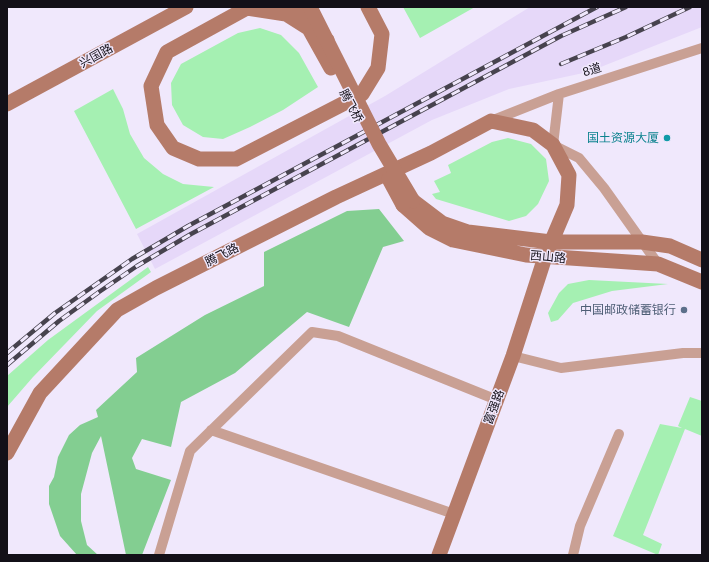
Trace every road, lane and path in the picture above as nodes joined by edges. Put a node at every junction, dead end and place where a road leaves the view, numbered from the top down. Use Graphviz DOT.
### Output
graph roads {
  1 [pos="186,7"];
  2 [pos="297,7"];
  3 [pos="310,7"];
  4 [pos="368,7"];
  5 [pos="247,8"];
  6 [pos="166,12"];
  7 [pos="308,27"];
  8 [pos="327,40"];
  9 [pos="702,48"];
  10 [pos="559,94"];
  11 [pos="7,104"];
  12 [pos="491,121"];
  13 [pos="552,145"];
  14 [pos="408,203"];
  15 [pos="551,242"];
  16 [pos="642,242"];
  17 [pos="545,257"];
  18 [pos="702,260"];
  19 [pos="658,264"];
  20 [pos="702,282"];
  21 [pos="702,353"];
  22 [pos="513,356"];
  23 [pos="496,400"];
  24 [pos="211,430"];
  25 [pos="619,434"];
  26 [pos="7,453"];
  27 [pos="454,514"];
  28 [pos="159,555"];
  29 [pos="438,555"];
  30 [pos="573,555"];
  1 -- 6 [label="main road, 兴国路"];
  2 -- 7 [label="main road, 腾飞桥"];
  3 -- 8 [label="main road, 腾飞桥, bridge"];
  4 -- 5 [label="main road"];
  5 -- 7 [label="main road"];
  6 -- 11 [label="main road, 兴国路"];
  7 -- 8 [label="main road"];
  7 -- 14 [label="main road, 腾飞桥, bridge"];
  8 -- 14 [label="main road, 腾飞桥, bridge"];
  9 -- 10 [label="street, 8道"];
  10 -- 12 [label="street, 8道"];
  10 -- 13 [label="street"];
  12 -- 13 [label="main road"];
  12 -- 26 [label="main road, 腾飞路"];
  13 -- 15 [label="main road, 富强路"];
  13 -- 16 [label="street"];
  14 -- 15 [label="main road, 西山路"];
  14 -- 17 [label="main road, 西山路"];
  15 -- 16 [label="main road, 西山路"];
  15 -- 17 [label="main road, 富强路"];
  16 -- 18 [label="main road, 西山路"];
  16 -- 19 [label="street"];
  17 -- 19 [label="main road, 西山路"];
  17 -- 22 [label="main road, 富强路"];
  19 -- 20 [label="main road, 西山路"];
  21 -- 22 [label="street"];
  22 -- 23 [label="main road, 富强路"];
  23 -- 24 [label="street"];
  23 -- 27 [label="main road, 富强路"];
  24 -- 27 [label="street"];
  24 -- 28 [label="street"];
  25 -- 30 [label="street"];
  27 -- 29 [label="main road, 富强路"];
}
